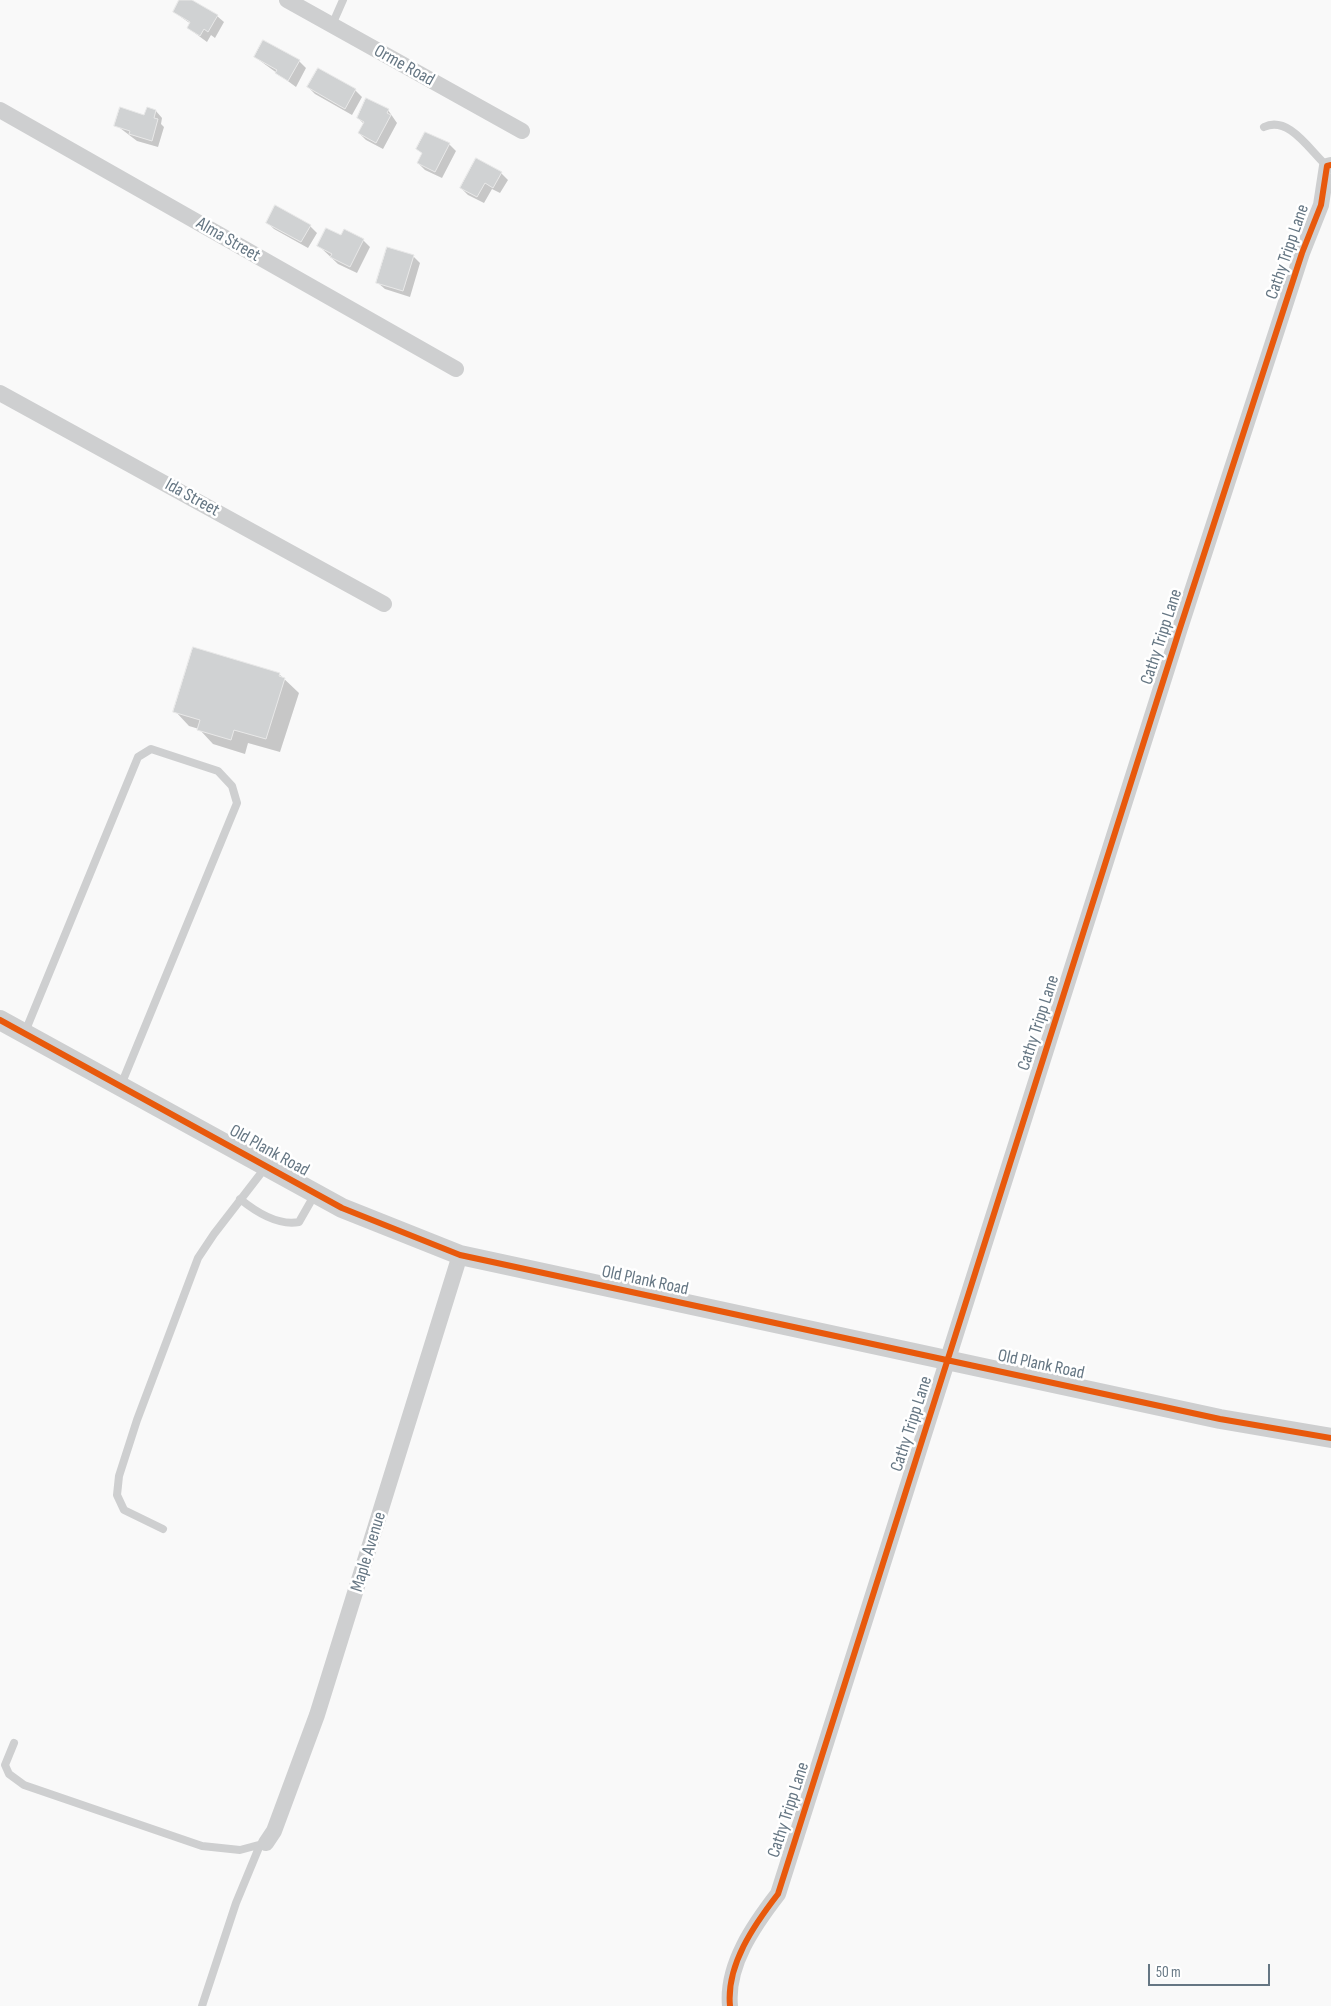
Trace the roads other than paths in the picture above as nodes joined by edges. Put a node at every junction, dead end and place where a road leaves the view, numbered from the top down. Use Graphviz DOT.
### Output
graph roads {
  1 [pos="286,0"];
  2 [pos="343,0"];
  3 [pos="332,25"];
  4 [pos="0,110"];
  5 [pos="1264,127"];
  6 [pos="522,131"];
  7 [pos="1329,166"];
  8 [pos="456,369"];
  9 [pos="0,393"];
  10 [pos="384,604"];
  11 [pos="0,1020"];
  12 [pos="24,1034"];
  13 [pos="121,1086"];
  14 [pos="266,1166"];
  15 [pos="316,1194"];
  16 [pos="240,1199"];
  17 [pos="460,1255"];
  18 [pos="947,1360"];
  19 [pos="1331,1438"];
  20 [pos="163,1529"];
  21 [pos="14,1743"];
  22 [pos="263,1844"];
  23 [pos="202,2006"];
  24 [pos="730,2006"];
  1 -- 3 [label="street, Orme Road"];
  2 -- 3 [label="lane"];
  3 -- 6 [label="street, Orme Road"];
  4 -- 8 [label="street, Alma Street"];
  5 -- 7 [label="lane"];
  7 -- 18 [label="street, Cathy Tripp Lane"];
  9 -- 10 [label="street, Ida Street"];
  11 -- 12 [label="street, Old Plank Road"];
  12 -- 13 [label="street, Old Plank Road"];
  12 -- 13 [label="lane"];
  13 -- 14 [label="street, Old Plank Road"];
  14 -- 15 [label="street, Old Plank Road"];
  14 -- 16 [label="lane"];
  15 -- 16 [label="lane"];
  15 -- 17 [label="street, Old Plank Road"];
  16 -- 20 [label="lane"];
  17 -- 18 [label="street, Old Plank Road"];
  17 -- 22 [label="street, Maple Avenue"];
  18 -- 19 [label="street, Old Plank Road"];
  18 -- 24 [label="street, Cathy Tripp Lane"];
  21 -- 22 [label="lane"];
  22 -- 23 [label="lane"];
}
